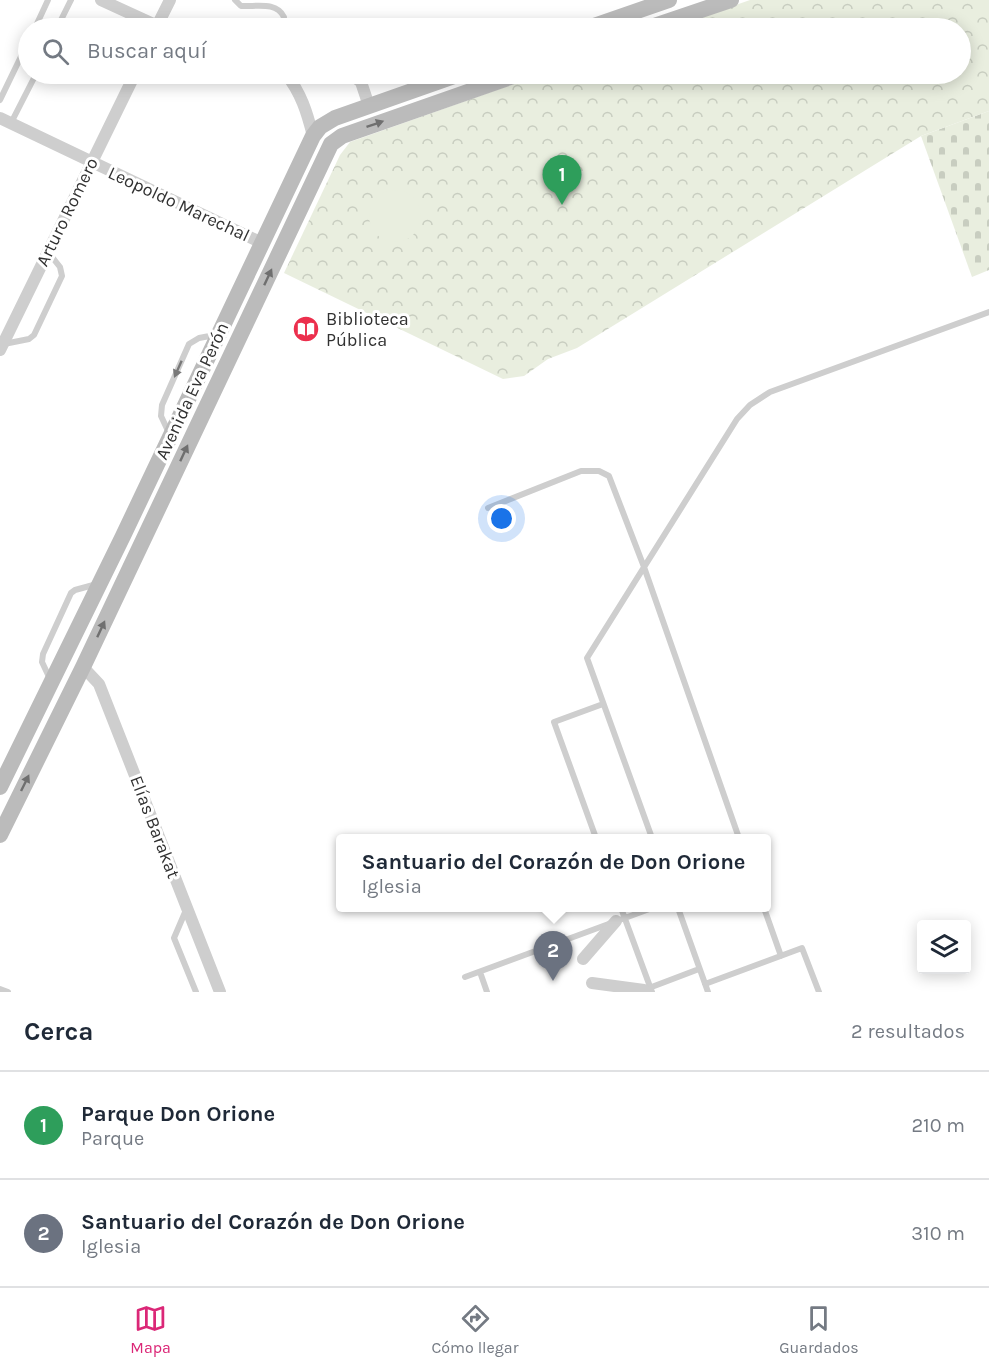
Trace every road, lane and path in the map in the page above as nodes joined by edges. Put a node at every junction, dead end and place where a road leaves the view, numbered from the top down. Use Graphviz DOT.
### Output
graph roads {
  1 [pos="48,0"];
  2 [pos="71,0"];
  3 [pos="101,0"];
  4 [pos="170,0"];
  5 [pos="235,0"];
  6 [pos="669,0"];
  7 [pos="731,0"];
  8 [pos="40,18"];
  9 [pos="62,18"];
  10 [pos="138,18"];
  11 [pos="162,18"];
  12 [pos="284,18"];
  13 [pos="617,18"];
  14 [pos="678,18"];
  15 [pos="18,63"];
  16 [pos="30,84"];
  17 [pos="130,84"];
  18 [pos="294,84"];
  19 [pos="361,84"];
  20 [pos="431,84"];
  21 [pos="490,84"];
  22 [pos="0,100"];
  23 [pos="369,105"];
  24 [pos="6,121"];
  25 [pos="0,133"];
  26 [pos="313,136"];
  27 [pos="92,163"];
  28 [pos="294,176"];
  29 [pos="312,184"];
  30 [pos="262,243"];
  31 [pos="48,252"];
  32 [pos="989,312"];
  33 [pos="218,335"];
  34 [pos="236,344"];
  35 [pos="2,347"];
  36 [pos="488,508"];
  37 [pos="123,536"];
  38 [pos="141,544"];
  39 [pos="644,567"];
  40 [pos="83,667"];
  41 [pos="603,704"];
  42 [pos="37,712"];
  43 [pos="56,719"];
  44 [pos="4,768"];
  45 [pos="0,787"];
  46 [pos="595,834"];
  47 [pos="651,834"];
  48 [pos="738,834"];
  49 [pos="0,835"];
  50 [pos="187,909"];
  51 [pos="621,912"];
  52 [pos="640,912"];
  53 [pos="679,912"];
  54 [pos="765,912"];
  55 [pos="620,919"];
  56 [pos="781,956"];
  57 [pos="583,959"];
  58 [pos="699,969"];
  59 [pos="480,972"];
  60 [pos="465,977"];
  61 [pos="592,983"];
  62 [pos="705,984"];
  63 [pos="0,989"];
  64 [pos="646,990"];
  65 [pos="8,992"];
  66 [pos="196,992"];
  67 [pos="220,992"];
  68 [pos="488,992"];
  69 [pos="708,992"];
  70 [pos="819,992"];
  1 -- 8 [label="lane"];
  2 -- 9 [label="lane"];
  3 -- 10 [label="street"];
  4 -- 11 [label="street"];
  5 -- 12 [label="lane"];
  6 -- 13 [label="main road"];
  7 -- 14 [label="main road"];
  15 -- 22 [label="lane"];
  16 -- 24 [label="lane"];
  17 -- 27 [label="street, Arturo Romero"];
  18 -- 26 [label="street"];
  19 -- 23 [label="street"];
  20 -- 23 [label="main road, Avenida Eva Perón"];
  29 -- 21 [label="main road, Avenida Eva Perón, one-way"];
  23 -- 26 [label="main road, Avenida Eva Perón"];
  24 -- 25 [label="street"];
  24 -- 27 [label="street, Leopoldo Marechal"];
  26 -- 28 [label="main road, Avenida Eva Perón"];
  27 -- 30 [label="street, Leopoldo Marechal"];
  27 -- 31 [label="street, Arturo Romero"];
  28 -- 29 [label="main road"];
  28 -- 30 [label="main road, Avenida Eva Perón"];
  34 -- 29 [label="main road, Avenida Eva Perón, one-way"];
  30 -- 33 [label="main road, Avenida Eva Perón"];
  31 -- 35 [label="street, Arturo Romero"];
  31 -- 35 [label="lane"];
  32 -- 39 [label="lane"];
  33 -- 34 [label="main road"];
  33 -- 37 [label="main road, Avenida Eva Perón, one-way"];
  38 -- 34 [label="main road, Avenida Eva Perón, one-way"];
  36 -- 39 [label="lane"];
  37 -- 38 [label="main road"];
  37 -- 42 [label="main road, Avenida Eva Perón"];
  40 -- 38 [label="main road, Avenida Eva Perón, one-way"];
  39 -- 41 [label="lane"];
  39 -- 48 [label="lane"];
  40 -- 43 [label="main road, Avenida Eva Perón"];
  40 -- 50 [label="street, Elías Barakat"];
  41 -- 46 [label="lane"];
  41 -- 47 [label="lane"];
  42 -- 43 [label="main road"];
  42 -- 44 [label="main road, Avenida Eva Perón"];
  49 -- 43 [label="main road, Avenida Eva Perón, one-way"];
  44 -- 45 [label="main road, Avenida Eva Perón"];
  50 -- 66 [label="lane"];
  50 -- 67 [label="street, Elías Barakat"];
  51 -- 55 [label="lane"];
  52 -- 55 [label="lane"];
  53 -- 58 [label="lane"];
  54 -- 56 [label="lane"];
  55 -- 57 [label="street"];
  55 -- 59 [label="lane"];
  55 -- 64 [label="lane"];
  56 -- 62 [label="lane"];
  56 -- 70 [label="lane"];
  58 -- 62 [label="lane"];
  58 -- 64 [label="lane"];
  59 -- 60 [label="lane"];
  59 -- 68 [label="lane"];
  61 -- 64 [label="street"];
  62 -- 69 [label="lane"];
  63 -- 65 [label="lane"];
}
